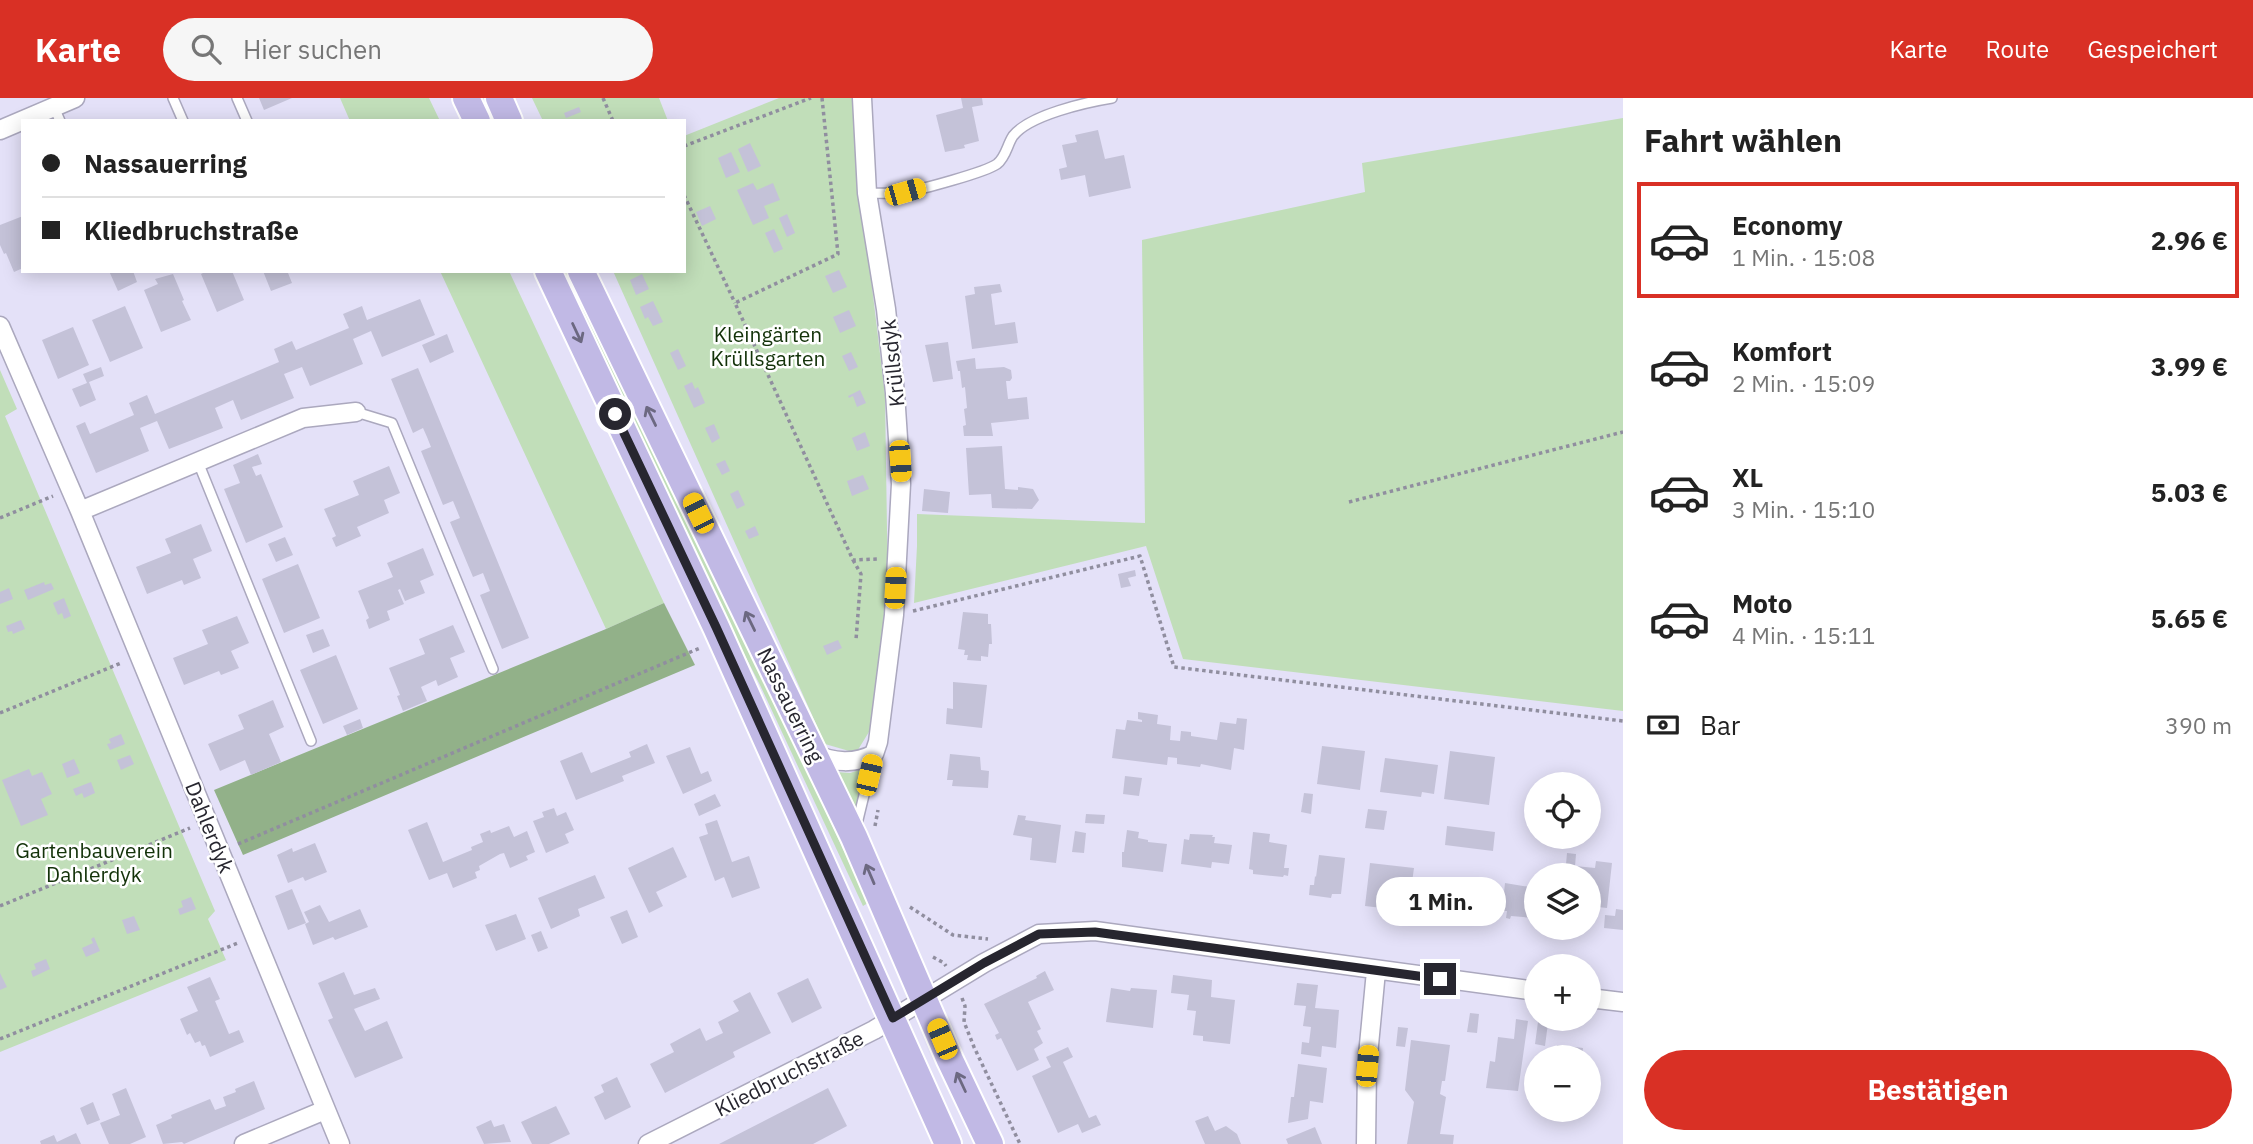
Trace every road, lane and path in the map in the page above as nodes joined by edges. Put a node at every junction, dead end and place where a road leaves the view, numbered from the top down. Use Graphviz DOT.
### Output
graph roads {
  1 [pos="75,98"];
  2 [pos="173,98"];
  3 [pos="237,98"];
  4 [pos="466,98"];
  5 [pos="499,98"];
  6 [pos="604,98"];
  7 [pos="811,98"];
  8 [pos="821,98"];
  9 [pos="862,98"];
  10 [pos="1112,98"];
  11 [pos="57,114"];
  12 [pos="39,119"];
  13 [pos="182,119"];
  14 [pos="246,119"];
  15 [pos="476,119"];
  16 [pos="508,119"];
  17 [pos="612,119"];
  18 [pos="21,124"];
  19 [pos="0,130"];
  20 [pos="686,145"];
  21 [pos="867,193"];
  22 [pos="686,199"];
  23 [pos="549,273"];
  24 [pos="582,273"];
  25 [pos="735,303"];
  26 [pos="0,326"];
  27 [pos="356,412"];
  28 [pos="1623,432"];
  29 [pos="198,461"];
  30 [pos="71,489"];
  31 [pos="1349,502"];
  32 [pos="80,511"];
  33 [pos="0,518"];
  34 [pos="853,560"];
  35 [pos="897,561"];
  36 [pos="894,615"];
  37 [pos="856,640"];
  38 [pos="700,648"];
  39 [pos="140,656"];
  40 [pos="493,669"];
  41 [pos="0,713"];
  42 [pos="1623,721"];
  43 [pos="311,741"];
  44 [pos="814,754"];
  45 [pos="874,754"];
  46 [pos="879,806"];
  47 [pos="208,821"];
  48 [pos="864,833"];
  49 [pos="220,851"];
  50 [pos="0,906"];
  51 [pos="912,916"];
  52 [pos="255,936"];
  53 [pos="990,939"];
  54 [pos="930,955"];
  55 [pos="1376,971"];
  56 [pos="953,981"];
  57 [pos="1524,990"];
  58 [pos="924,998"];
  59 [pos="1601,999"];
  60 [pos="1623,1002"];
  61 [pos="893,1018"];
  62 [pos="0,1039"];
  63 [pos="325,1110"];
  64 [pos="244,1144"];
  65 [pos="340,1144"];
  66 [pos="648,1144"];
  67 [pos="948,1144"];
  68 [pos="990,1144"];
  69 [pos="1020,1144"];
  70 [pos="1366,1144"];
  1 -- 11 [label="street"];
  2 -- 13 [label="lane"];
  3 -- 14 [label="lane"];
  4 -- 15 [label="main road"];
  5 -- 16 [label="main road"];
  6 -- 17 [label="path"];
  7 -- 20 [label="path"];
  8 -- 25 [label="path"];
  9 -- 21 [label="street, Krüllsdyk"];
  10 -- 21 [label="lane"];
  11 -- 12 [label="street"];
  18 -- 19 [label="street"];
  21 -- 35 [label="street, Krüllsdyk"];
  22 -- 25 [label="path"];
  23 -- 61 [label="main road, Nassauerring, one-way"];
  44 -- 24 [label="main road, Nassauerring, one-way"];
  25 -- 34 [label="path"];
  26 -- 30 [label="street, Dahlerdyk"];
  27 -- 29 [label="street"];
  27 -- 40 [label="lane"];
  28 -- 31 [label="path"];
  29 -- 32 [label="street"];
  29 -- 43 [label="lane"];
  30 -- 32 [label="street, Dahlerdyk"];
  30 -- 33 [label="path"];
  32 -- 39 [label="street, Dahlerdyk"];
  34 -- 35 [label="path"];
  34 -- 37 [label="path"];
  35 -- 36 [label="street, Krüllsdyk"];
  36 -- 42 [label="path"];
  36 -- 45 [label="street, Krüllsdyk"];
  38 -- 49 [label="path"];
  39 -- 41 [label="path"];
  39 -- 47 [label="street, Dahlerdyk"];
  44 -- 45 [label="street"];
  44 -- 48 [label="main road, Nassauerring"];
  45 -- 48 [label="lane, Krüllsdyk"];
  46 -- 48 [label="path"];
  47 -- 49 [label="street, Dahlerdyk"];
  47 -- 50 [label="path"];
  58 -- 48 [label="main road, Nassauerring, one-way"];
  49 -- 52 [label="street, Dahlerdyk"];
  51 -- 53 [label="path"];
  52 -- 62 [label="path"];
  52 -- 63 [label="street, Dahlerdyk"];
  54 -- 56 [label="path"];
  55 -- 56 [label="street, Kliedbruchstraße"];
  55 -- 57 [label="street, Kliedbruchstraße"];
  55 -- 70 [label="street"];
  56 -- 58 [label="street, Kliedbruchstraße"];
  56 -- 69 [label="path"];
  58 -- 61 [label="street, Kliedbruchstraße"];
  68 -- 58 [label="main road, Nassauerring, one-way"];
  59 -- 60 [label="street"];
  61 -- 66 [label="street, Kliedbruchstraße"];
  61 -- 67 [label="main road, Nassauerring"];
  63 -- 64 [label="street"];
  63 -- 65 [label="street, Dahlerdyk"];
}
